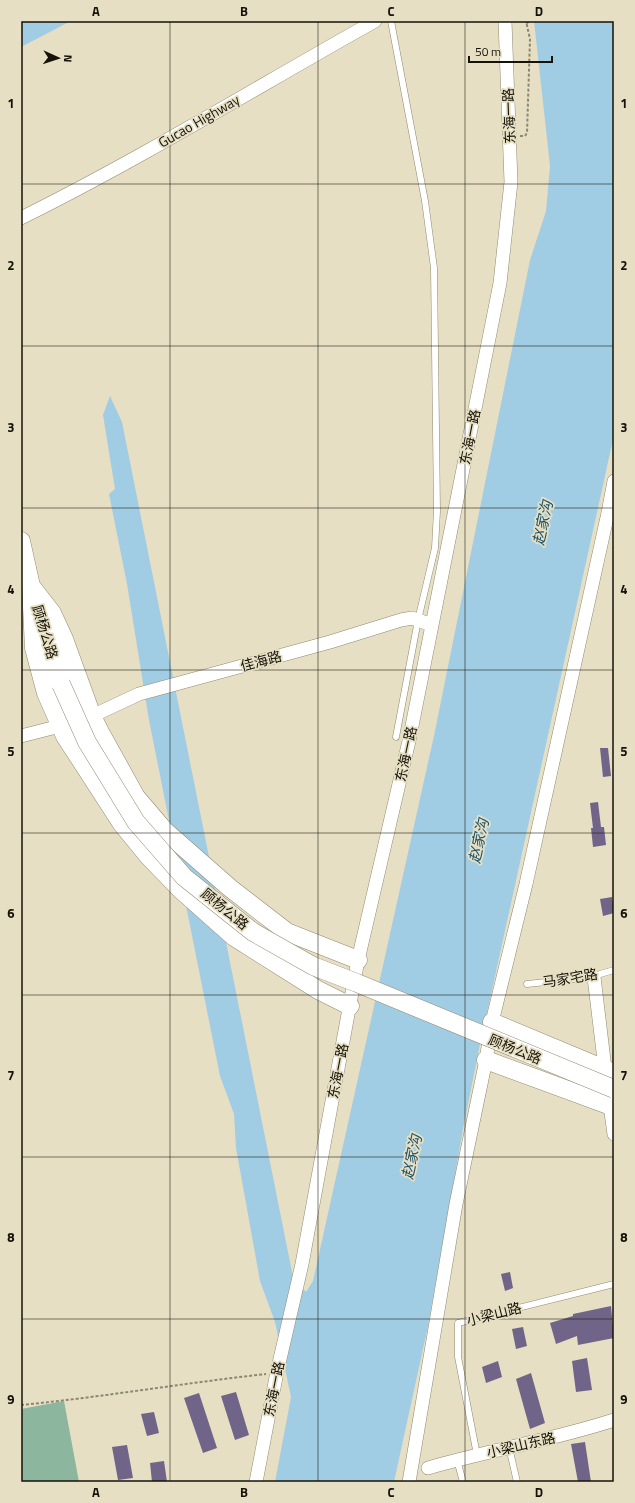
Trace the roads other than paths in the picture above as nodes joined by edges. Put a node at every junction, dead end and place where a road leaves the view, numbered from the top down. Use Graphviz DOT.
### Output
graph roads {
  1 [pos="375,21"];
  2 [pos="391,21"];
  3 [pos="505,21"];
  4 [pos="21,218"];
  5 [pos="614,481"];
  6 [pos="21,541"];
  7 [pos="31,586"];
  8 [pos="418,620"];
  9 [pos="432,625"];
  10 [pos="92,716"];
  11 [pos="60,726"];
  12 [pos="21,736"];
  13 [pos="396,737"];
  14 [pos="358,960"];
  15 [pos="614,970"];
  16 [pos="594,977"];
  17 [pos="527,984"];
  18 [pos="350,1006"];
  19 [pos="492,1022"];
  20 [pos="486,1060"];
  21 [pos="610,1072"];
  22 [pos="613,1101"];
  23 [pos="614,1134"];
  24 [pos="614,1284"];
  25 [pos="614,1420"];
  26 [pos="509,1447"];
  27 [pos="477,1455"];
  28 [pos="457,1460"];
  29 [pos="428,1468"];
  30 [pos="256,1482"];
  31 [pos="409,1482"];
  32 [pos="463,1482"];
  33 [pos="517,1482"];
  1 -- 4 [label="street, Gucao Highway"];
  2 -- 8 [label="lane"];
  3 -- 9 [label="street, 东海一路"];
  5 -- 19 [label="street"];
  6 -- 7 [label="street, 顾杨公路"];
  7 -- 10 [label="street"];
  7 -- 11 [label="street"];
  7 -- 22 [label="street, 顾杨公路, bridge"];
  8 -- 9 [label="street, 佳海路"];
  8 -- 10 [label="street, 佳海路"];
  8 -- 13 [label="lane"];
  9 -- 14 [label="street, 东海一路"];
  10 -- 14 [label="street"];
  11 -- 12 [label="street"];
  11 -- 18 [label="street"];
  14 -- 18 [label="street, 东海一路"];
  15 -- 16 [label="lane, 马家宅路"];
  16 -- 17 [label="lane, 马家宅路"];
  16 -- 21 [label="street"];
  18 -- 30 [label="street, 东海一路"];
  19 -- 20 [label="street"];
  19 -- 21 [label="street"];
  20 -- 22 [label="street"];
  20 -- 31 [label="street"];
  21 -- 22 [label="street"];
  22 -- 23 [label="street"];
  24 -- 27 [label="lane, 小梁山路"];
  25 -- 26 [label="street, 小梁山东路"];
  26 -- 27 [label="street, 小梁山东路"];
  26 -- 33 [label="lane"];
  27 -- 28 [label="street, 小梁山东路"];
  28 -- 29 [label="street, 小梁山东路"];
  28 -- 32 [label="lane"];
}
